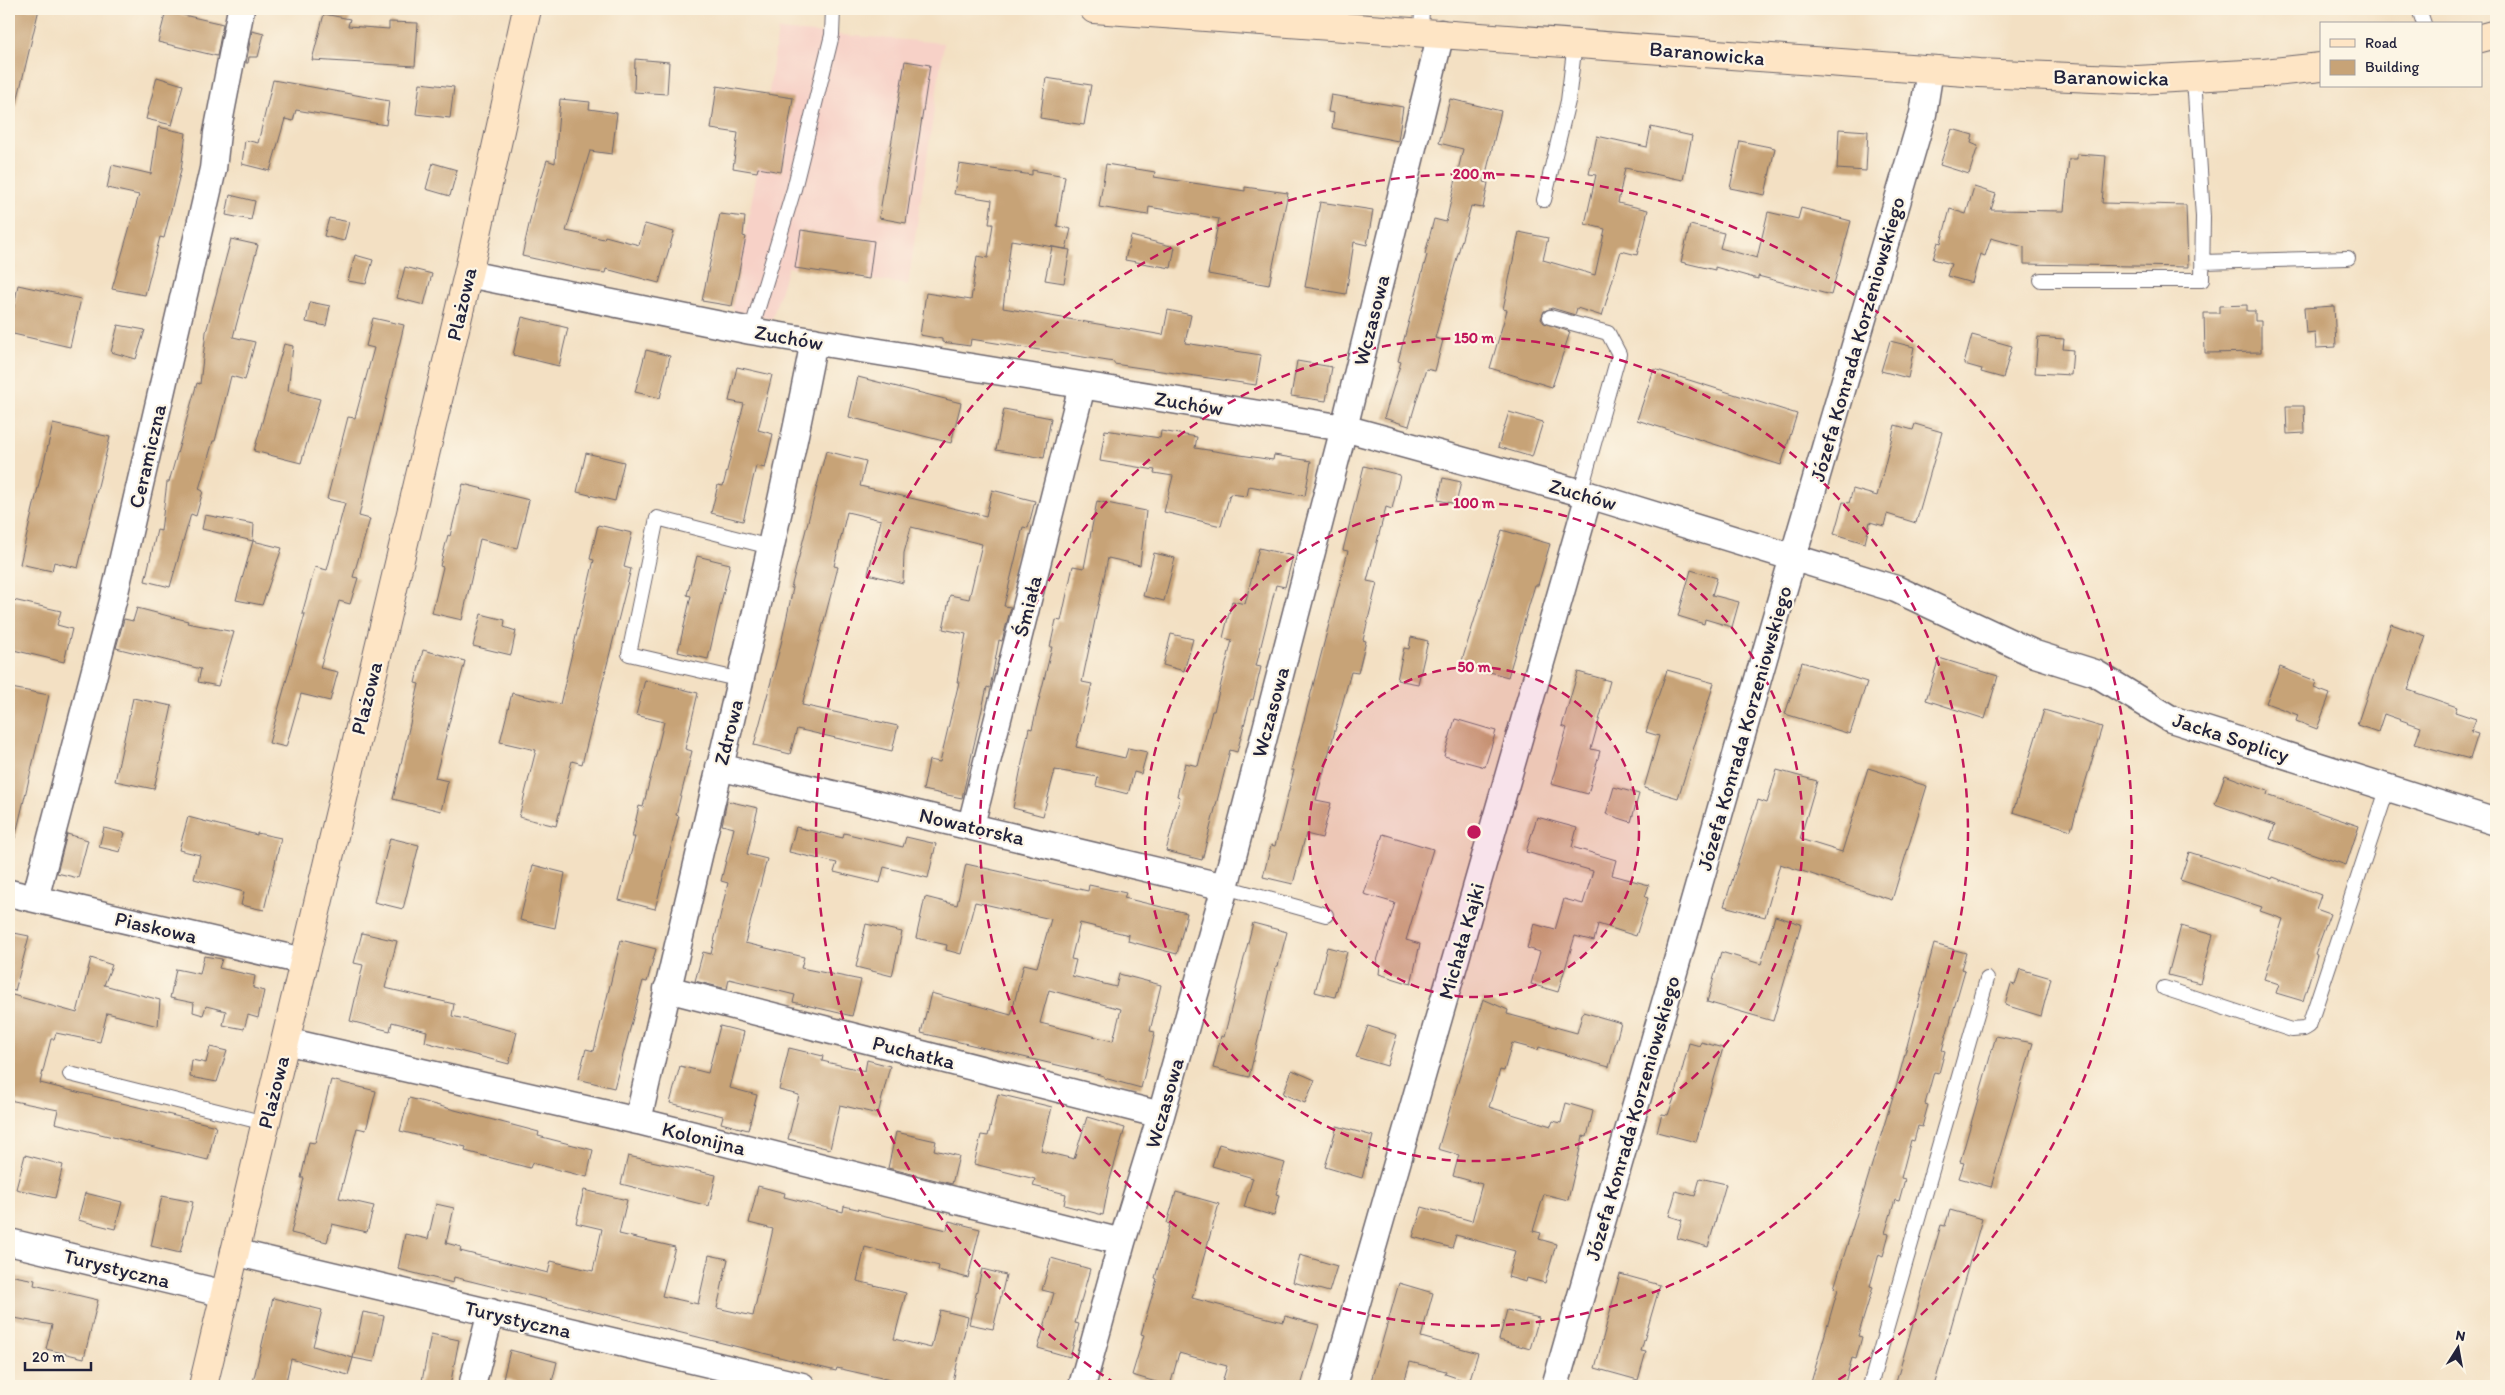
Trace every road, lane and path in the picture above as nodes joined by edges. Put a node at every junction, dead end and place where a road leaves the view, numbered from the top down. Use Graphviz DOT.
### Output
graph roads {
  1 [pos="241,9"];
  2 [pos="527,9"];
  3 [pos="833,9"];
  4 [pos="1094,9"];
  5 [pos="2419,9"];
  6 [pos="1150,11"];
  7 [pos="1316,16"];
  8 [pos="2423,22"];
  9 [pos="1428,24"];
  10 [pos="2496,34"];
  11 [pos="2482,38"];
  12 [pos="1575,42"];
  13 [pos="2320,67"];
  14 [pos="1930,70"];
  15 [pos="2194,78"];
  16 [pos="1544,200"];
  17 [pos="2348,258"];
  18 [pos="2202,262"];
  19 [pos="468,274"];
  20 [pos="2041,280"];
  21 [pos="1550,317"];
  22 [pos="750,331"];
  23 [pos="814,341"];
  24 [pos="1082,386"];
  25 [pos="1344,428"];
  26 [pos="1584,494"];
  27 [pos="770,547"];
  28 [pos="1793,557"];
  29 [pos="1896,589"];
  30 [pos="741,680"];
  31 [pos="719,767"];
  32 [pos="2388,787"];
  33 [pos="2496,822"];
  34 [pos="971,825"];
  35 [pos="1225,887"];
  36 [pos="9,893"];
  37 [pos="35,899"];
  38 [pos="1326,915"];
  39 [pos="303,961"];
  40 [pos="1987,979"];
  41 [pos="2164,988"];
  42 [pos="667,989"];
  43 [pos="285,1041"];
  44 [pos="70,1074"];
  45 [pos="1161,1115"];
  46 [pos="638,1121"];
  47 [pos="265,1123"];
  48 [pos="9,1242"];
  49 [pos="1122,1242"];
  50 [pos="234,1252"];
  51 [pos="225,1294"];
  52 [pos="491,1312"];
  53 [pos="776,1383"];
  54 [pos="203,1386"];
  55 [pos="472,1386"];
  56 [pos="802,1386"];
  57 [pos="1082,1386"];
  58 [pos="1333,1386"];
  59 [pos="1555,1386"];
  60 [pos="1870,1386"];
  1 -- 37 [label="street, Ceramiczna"];
  2 -- 19 [label="street, Plażowa"];
  3 -- 22 [label="lane"];
  4 -- 6 [label="street, Baranowicka"];
  5 -- 8 [label="lane"];
  6 -- 7 [label="street, Baranowicka"];
  7 -- 9 [label="street, Baranowicka"];
  9 -- 12 [label="street, Baranowicka"];
  9 -- 25 [label="street, Wczasowa"];
  10 -- 11 [label="street"];
  12 -- 14 [label="street, Baranowicka"];
  12 -- 16 [label="lane"];
  13 -- 15 [label="street, Baranowicka"];
  14 -- 15 [label="street, Baranowicka"];
  14 -- 28 [label="street, Józefa Konrada Korzeniowskiego"];
  15 -- 18 [label="lane"];
  17 -- 18 [label="lane"];
  18 -- 20 [label="lane"];
  19 -- 22 [label="street, Zuchów"];
  19 -- 39 [label="street, Plażowa"];
  21 -- 26 [label="lane"];
  22 -- 23 [label="street, Zuchów"];
  23 -- 24 [label="street, Zuchów"];
  23 -- 27 [label="street, Zdrowa"];
  24 -- 25 [label="street, Zuchów"];
  24 -- 34 [label="street, Śmiała"];
  25 -- 26 [label="street, Zuchów"];
  25 -- 35 [label="street, Wczasowa"];
  26 -- 28 [label="street, Zuchów"];
  26 -- 58 [label="street, Michała Kajki"];
  27 -- 30 [label="street, Zdrowa"];
  27 -- 30 [label="lane"];
  28 -- 29 [label="street, Zuchów"];
  28 -- 59 [label="street, Józefa Konrada Korzeniowskiego"];
  29 -- 32 [label="street, Jacka Soplicy"];
  30 -- 31 [label="street, Zdrowa"];
  31 -- 34 [label="street, Nowatorska"];
  31 -- 42 [label="street, Zdrowa"];
  32 -- 33 [label="street, Jacka Soplicy"];
  32 -- 41 [label="lane"];
  34 -- 35 [label="street, Nowatorska"];
  35 -- 38 [label="lane"];
  35 -- 45 [label="street, Wczasowa"];
  36 -- 37 [label="street, Piaskowa"];
  37 -- 39 [label="street, Piaskowa"];
  39 -- 43 [label="street, Plażowa"];
  40 -- 60 [label="lane"];
  42 -- 45 [label="street, Puchatka"];
  42 -- 46 [label="street, Zdrowa"];
  43 -- 46 [label="street, Kolonijna"];
  43 -- 47 [label="street, Plażowa"];
  44 -- 47 [label="lane"];
  45 -- 49 [label="street, Wczasowa"];
  46 -- 49 [label="street, Kolonijna"];
  47 -- 50 [label="street, Plażowa"];
  48 -- 51 [label="street, Turystyczna"];
  49 -- 57 [label="street, Wczasowa"];
  50 -- 51 [label="street, Plażowa"];
  50 -- 52 [label="street, Turystyczna"];
  51 -- 54 [label="street, Plażowa"];
  52 -- 53 [label="street, Turystyczna"];
  52 -- 55 [label="street"];
  53 -- 56 [label="street, Turystyczna"];
}
